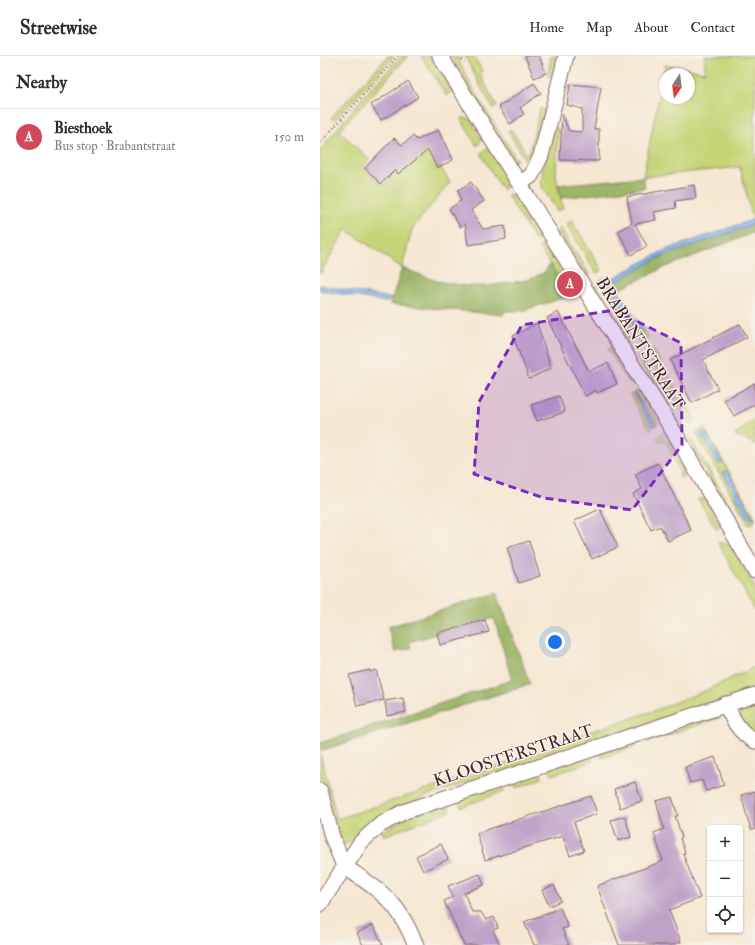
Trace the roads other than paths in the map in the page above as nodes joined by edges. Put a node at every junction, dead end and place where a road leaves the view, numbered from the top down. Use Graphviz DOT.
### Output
graph roads {
  1 [pos="440,56"];
  2 [pos="566,56"];
  3 [pos="520,184"];
  4 [pos="755,571"];
  5 [pos="755,695"];
  6 [pos="726,704"];
  7 [pos="755,741"];
  8 [pos="320,791"];
  9 [pos="344,866"];
  10 [pos="320,904"];
  11 [pos="416,945"];
  1 -- 3 [label="street, BRABANTSTRAAT"];
  2 -- 3 [label="street"];
  3 -- 4 [label="street, BRABANTSTRAAT"];
  5 -- 6 [label="street, KLOOSTERSTRAAT"];
  6 -- 7 [label="street"];
  6 -- 9 [label="street, KLOOSTERSTRAAT"];
  8 -- 9 [label="street"];
  9 -- 10 [label="street, KLOOSTERSTRAAT"];
  9 -- 11 [label="street"];
}
